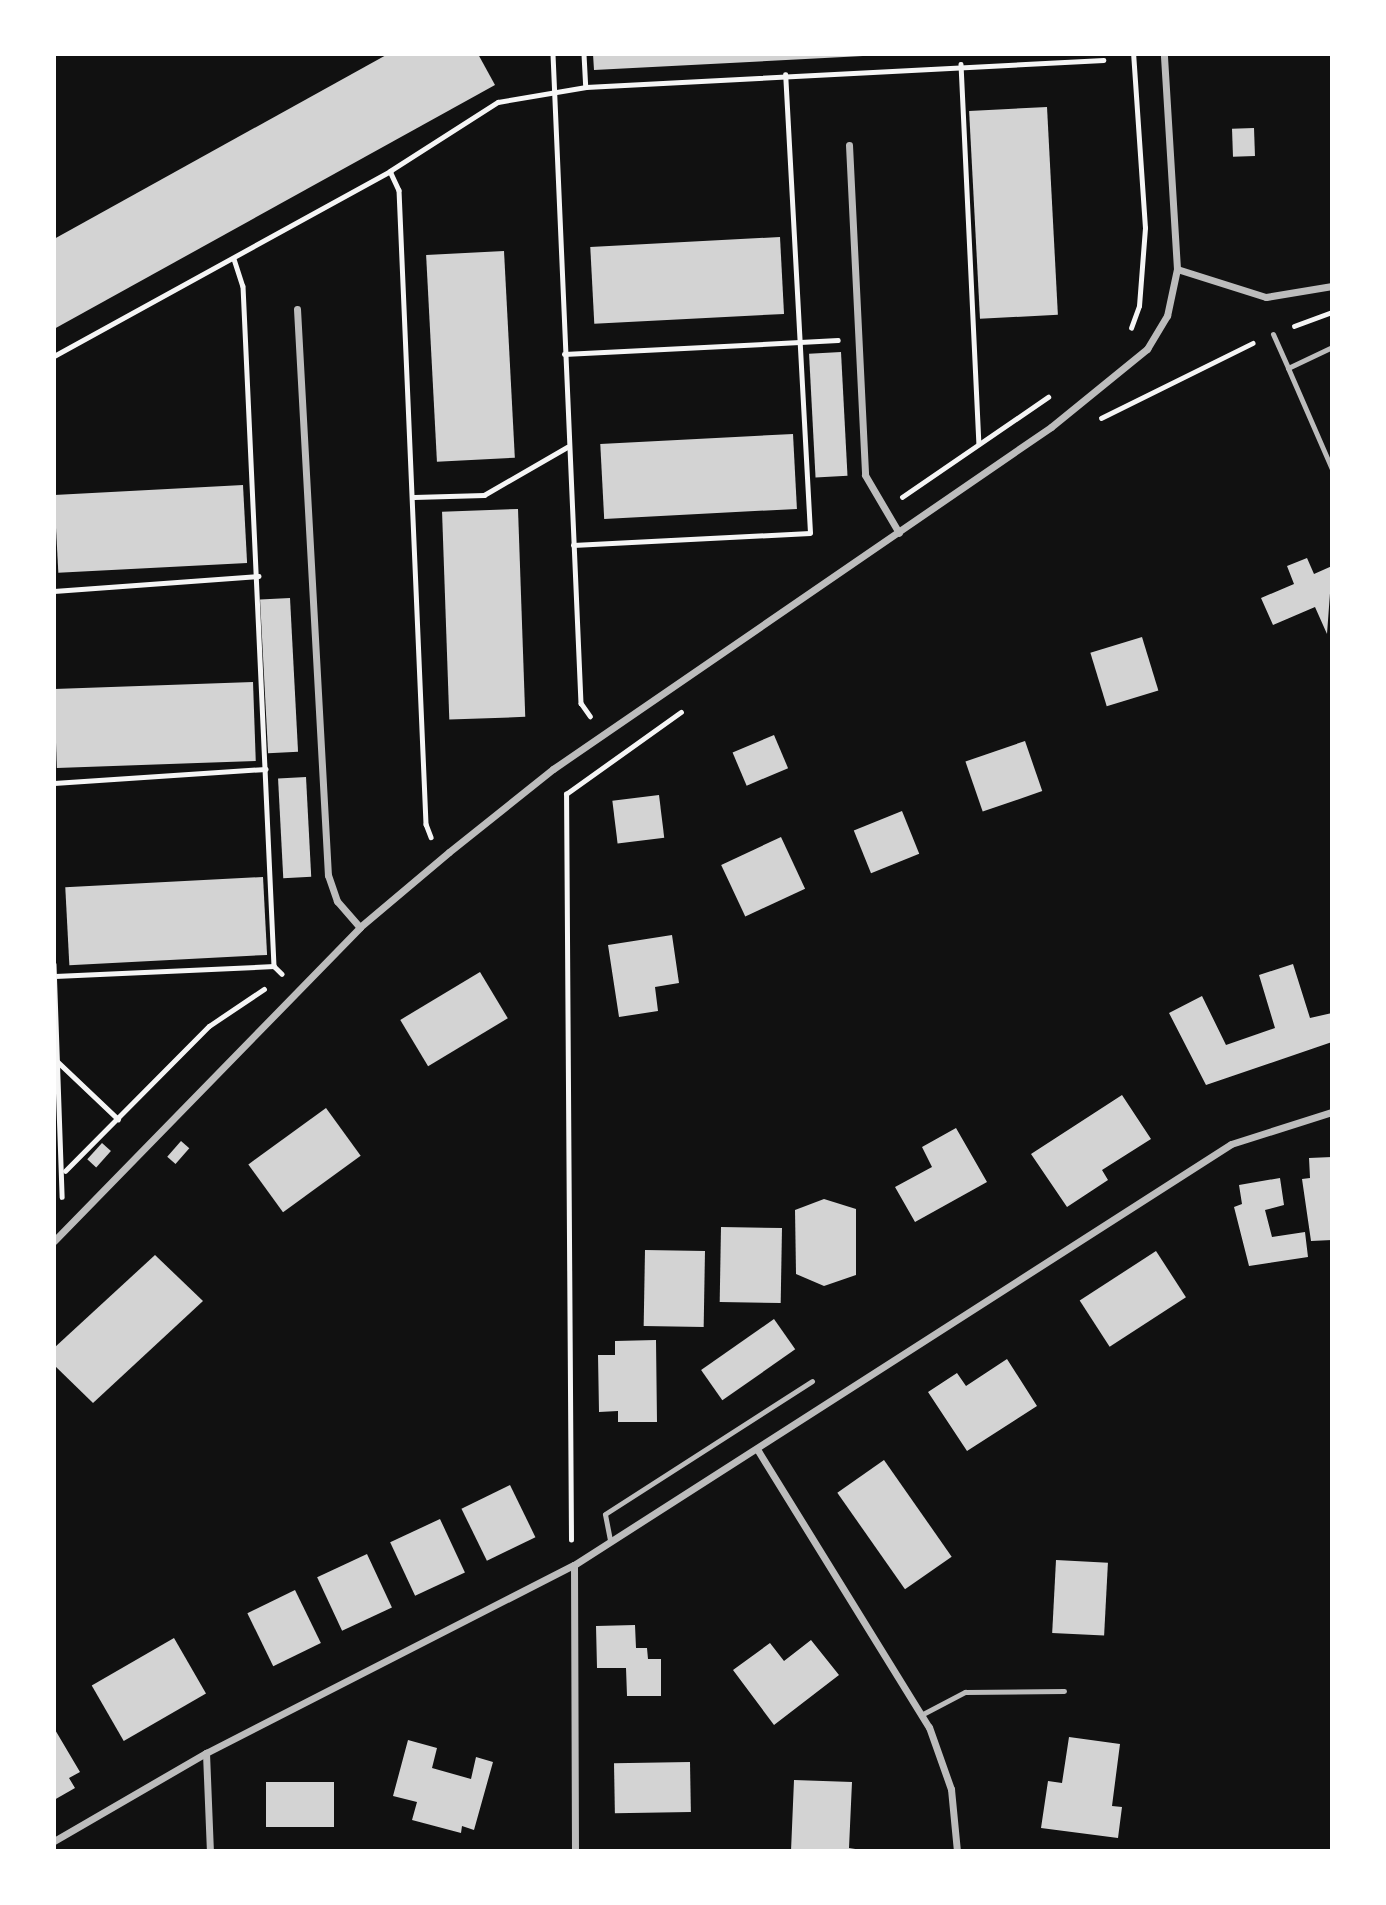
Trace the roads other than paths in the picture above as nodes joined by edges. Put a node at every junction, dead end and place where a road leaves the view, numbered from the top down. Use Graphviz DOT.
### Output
graph roads {
  1 [pos="1164,54"];
  2 [pos="849,145"];
  3 [pos="1177,269"];
  4 [pos="1332,286"];
  5 [pos="297,309"];
  6 [pos="1273,334"];
  7 [pos="1332,347"];
  8 [pos="1288,368"];
  9 [pos="1332,469"];
  10 [pos="899,533"];
  11 [pos="360,927"];
  12 [pos="1332,1112"];
  13 [pos="54,1241"];
  14 [pos="812,1381"];
  15 [pos="757,1449"];
  16 [pos="610,1540"];
  17 [pos="574,1565"];
  18 [pos="1064,1691"];
  19 [pos="921,1715"];
  20 [pos="206,1753"];
  21 [pos="54,1841"];
  22 [pos="210,1851"];
  23 [pos="575,1851"];
  24 [pos="957,1851"];
  1 -- 3 [label="street"];
  2 -- 10 [label="street"];
  3 -- 4 [label="street"];
  3 -- 10 [label="street"];
  5 -- 11 [label="street"];
  6 -- 8 [label="lane"];
  7 -- 8 [label="lane"];
  8 -- 9 [label="lane"];
  10 -- 11 [label="street"];
  11 -- 13 [label="street"];
  12 -- 15 [label="street"];
  14 -- 16 [label="lane"];
  15 -- 16 [label="street"];
  15 -- 19 [label="street"];
  16 -- 17 [label="street"];
  17 -- 20 [label="street"];
  17 -- 23 [label="street"];
  18 -- 19 [label="lane"];
  19 -- 24 [label="street"];
  20 -- 21 [label="street"];
  20 -- 22 [label="street"];
}
